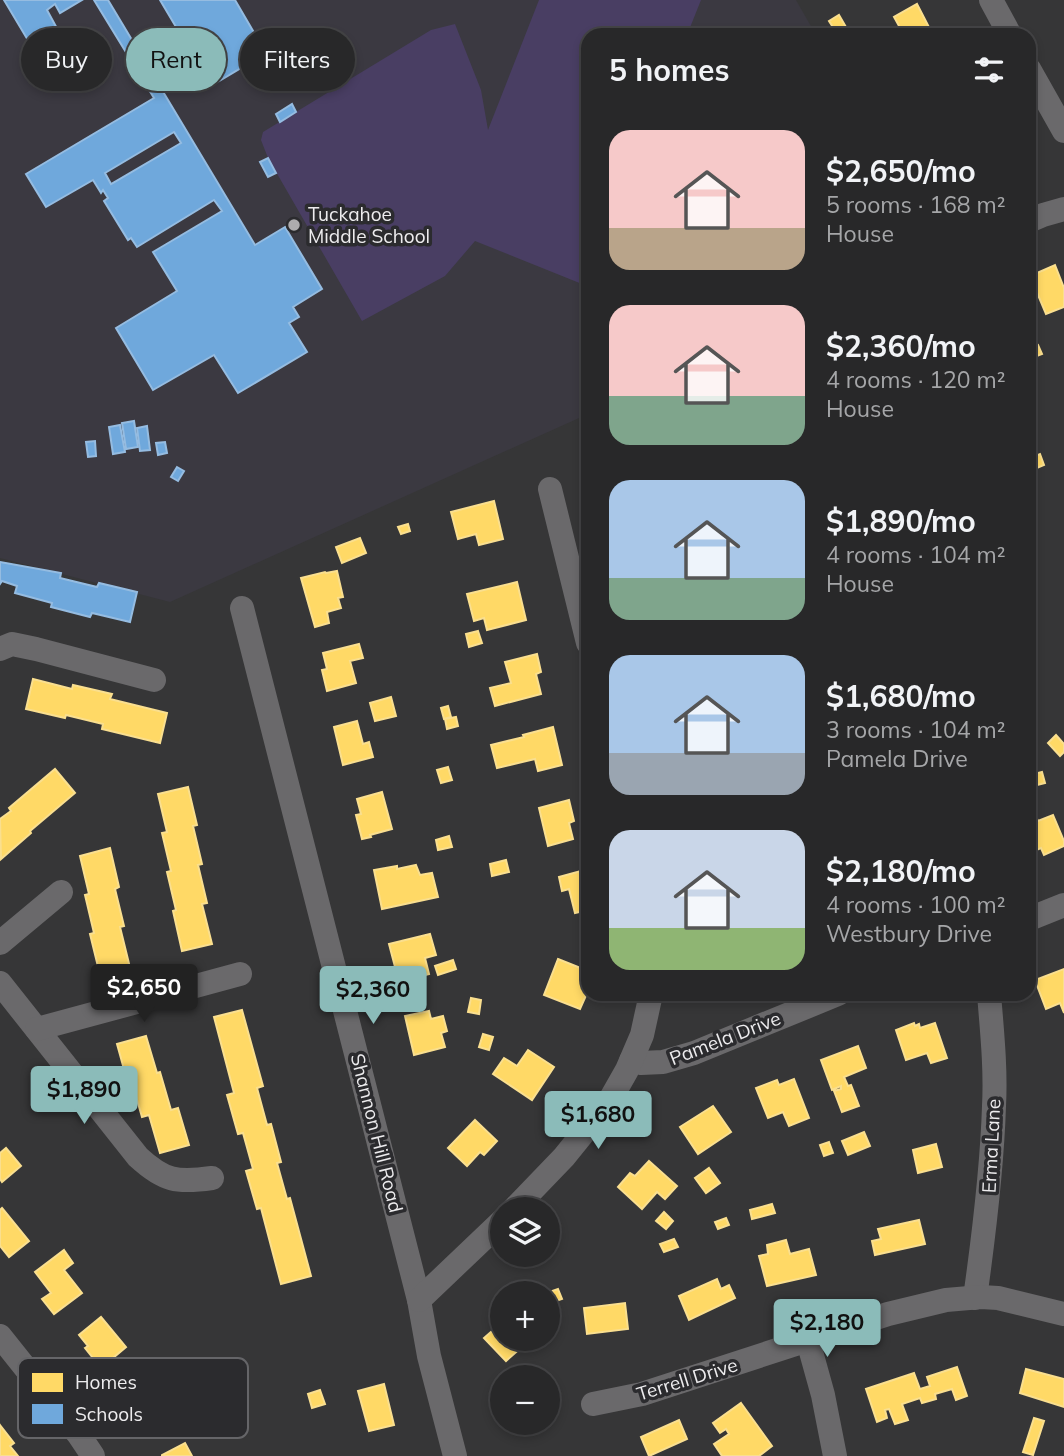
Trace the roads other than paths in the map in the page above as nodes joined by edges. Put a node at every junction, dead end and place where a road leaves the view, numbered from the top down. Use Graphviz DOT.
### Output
graph roads {
  1 [pos="991,0"];
  2 [pos="1006,28"];
  3 [pos="1036,81"];
  4 [pos="1064,131"];
  5 [pos="1064,209"];
  6 [pos="1036,218"];
  7 [pos="550,489"];
  8 [pos="242,608"];
  9 [pos="581,615"];
  10 [pos="0,649"];
  11 [pos="154,680"];
  12 [pos="61,892"];
  13 [pos="1064,905"];
  14 [pos="1036,916"];
  15 [pos="0,943"];
  16 [pos="240,974"];
  17 [pos="0,983"];
  18 [pos="649,1001"];
  19 [pos="821,1001"];
  20 [pos="990,1001"];
  21 [pos="37,1029"];
  22 [pos="631,1060"];
  23 [pos="212,1178"];
  24 [pos="526,1197"];
  25 [pos="490,1232"];
  26 [pos="975,1298"];
  27 [pos="419,1300"];
  28 [pos="1064,1314"];
  29 [pos="0,1336"];
  30 [pos="808,1341"];
  31 [pos="18,1359"];
  32 [pos="593,1404"];
  33 [pos="81,1438"];
  34 [pos="93,1456"];
  35 [pos="455,1456"];
  36 [pos="835,1456"];
  1 -- 2 [label="street"];
  3 -- 4 [label="street"];
  5 -- 6 [label="street"];
  7 -- 9 [label="street"];
  8 -- 27 [label="street, Shannon Hill Road"];
  10 -- 11 [label="street"];
  12 -- 15 [label="street"];
  13 -- 14 [label="street"];
  16 -- 21 [label="street"];
  17 -- 21 [label="street"];
  18 -- 22 [label="street"];
  19 -- 22 [label="street, Pamela Drive"];
  20 -- 26 [label="street, Erma Lane"];
  21 -- 23 [label="street"];
  22 -- 24 [label="street"];
  25 -- 27 [label="street"];
  26 -- 28 [label="street, Terrell Drive"];
  26 -- 30 [label="street, Terrell Drive"];
  27 -- 35 [label="street, Shannon Hill Road"];
  29 -- 31 [label="street"];
  30 -- 32 [label="street, Terrell Drive"];
  30 -- 36 [label="street"];
  33 -- 34 [label="street"];
}
